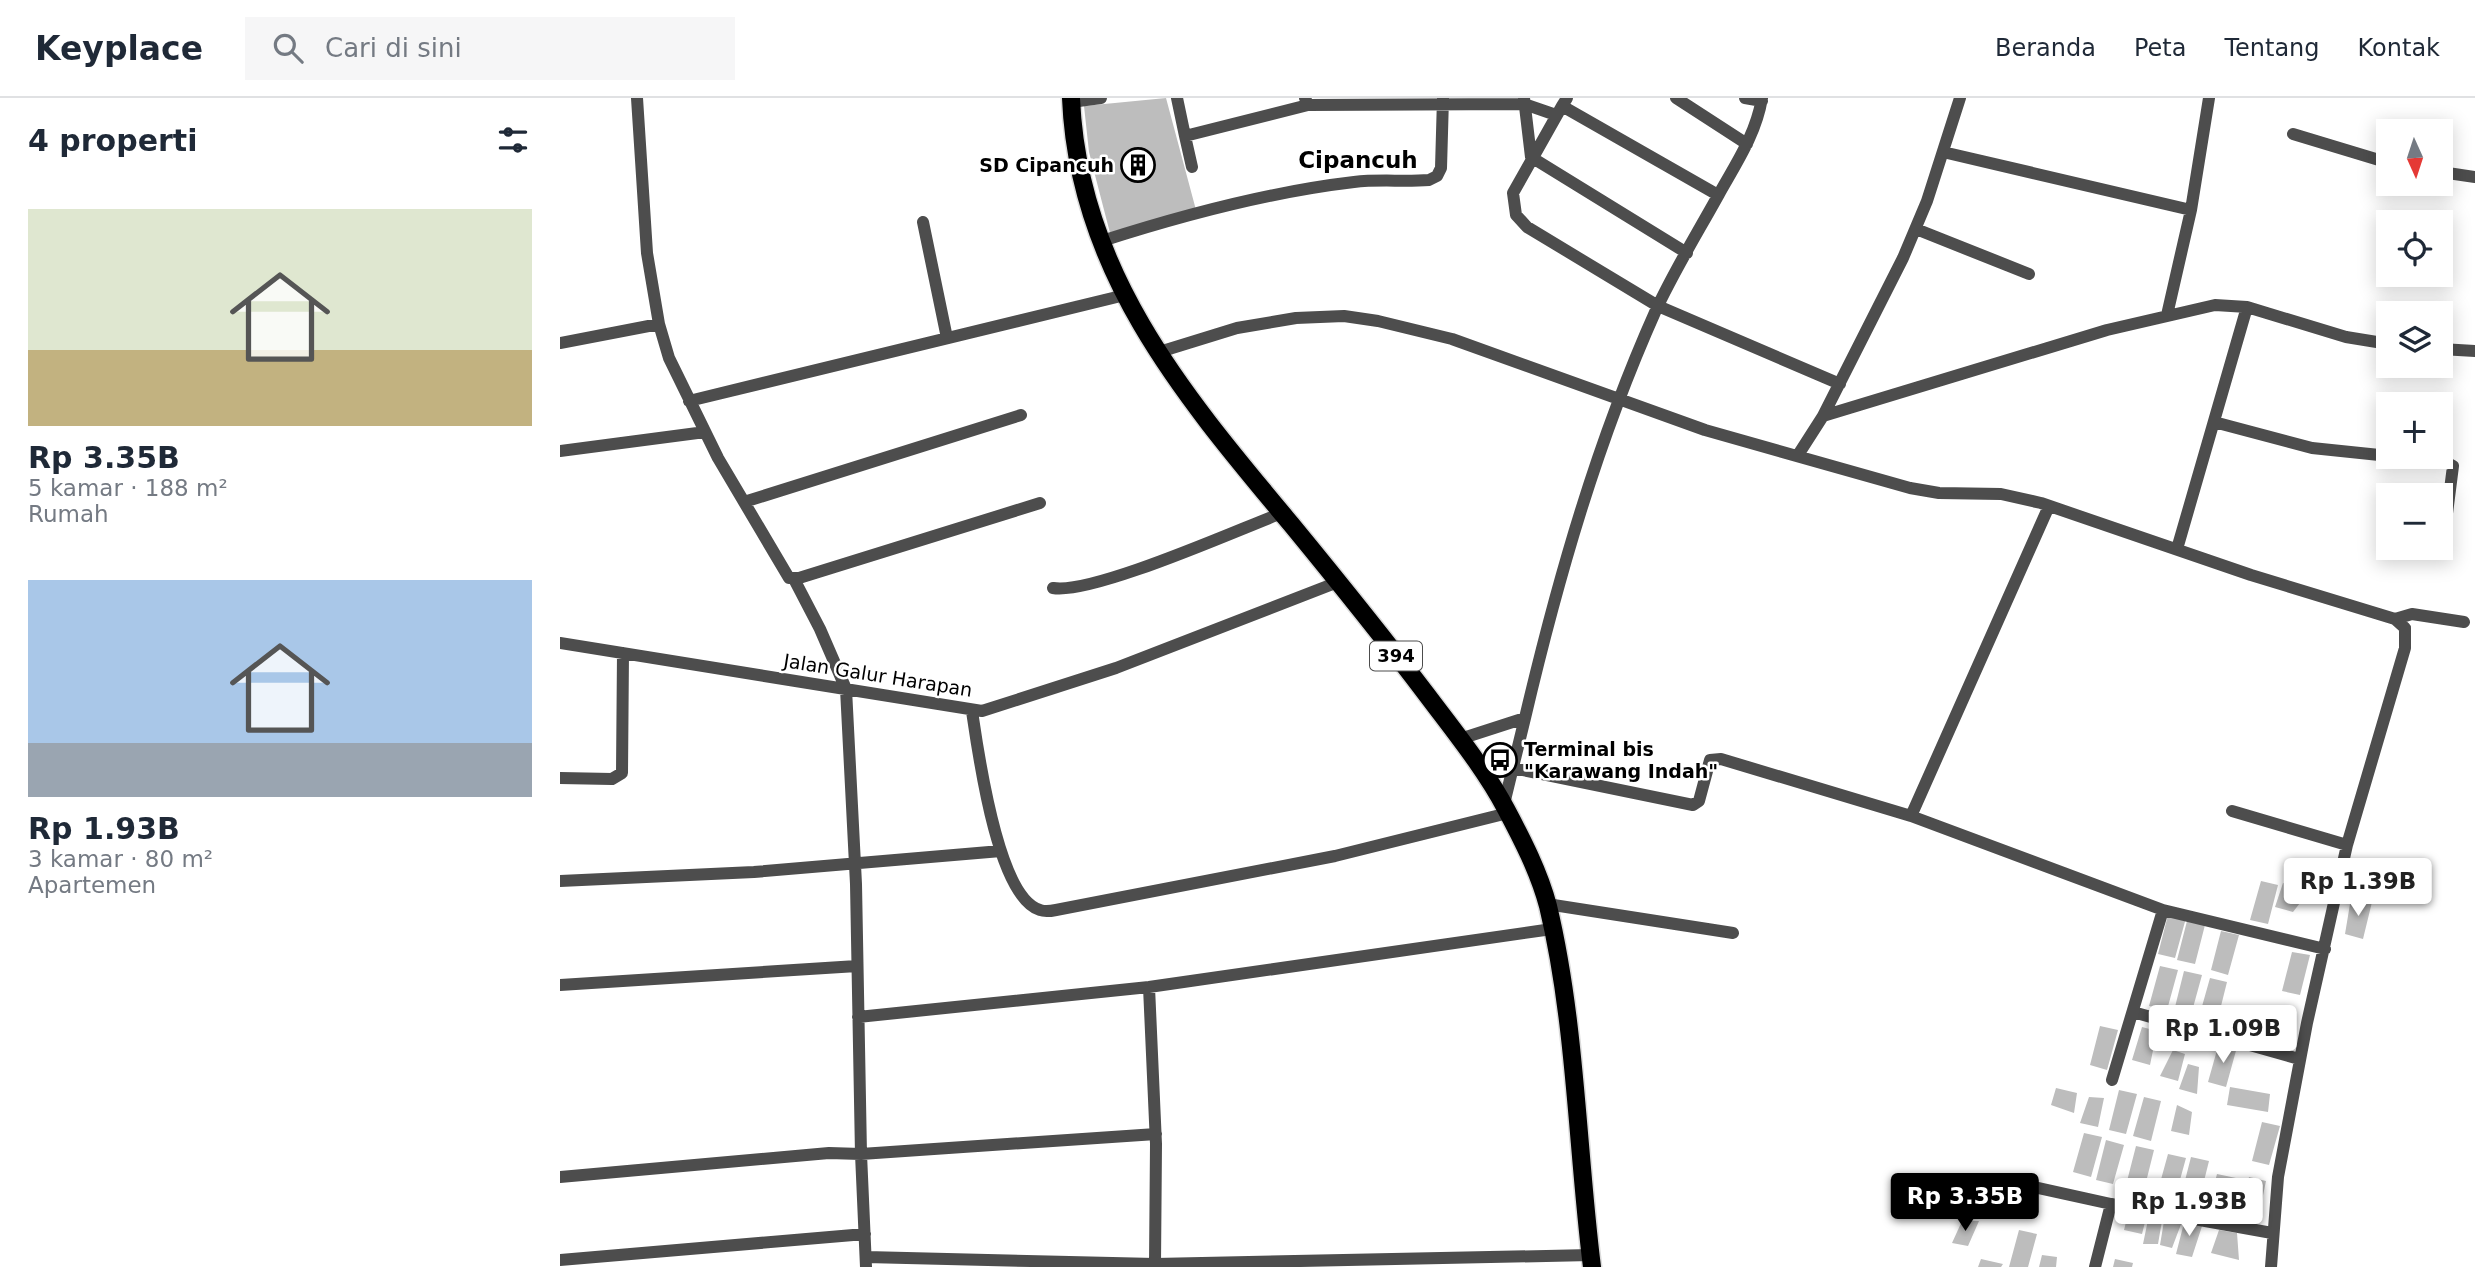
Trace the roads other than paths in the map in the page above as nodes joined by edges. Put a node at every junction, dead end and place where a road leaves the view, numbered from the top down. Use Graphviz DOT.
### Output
graph roads {
  1 [pos="637,98"];
  2 [pos="1101,98"];
  3 [pos="1177,98"];
  4 [pos="1676,98"];
  5 [pos="1745,98"];
  6 [pos="1960,98"];
  7 [pos="2201,98"];
  8 [pos="2208,98"];
  9 [pos="1071,100"];
  10 [pos="1762,100"];
  11 [pos="1306,101"];
  12 [pos="1443,101"];
  13 [pos="1524,101"];
  14 [pos="1562,106"];
  15 [pos="2294,134"];
  16 [pos="1185,136"];
  17 [pos="1747,144"];
  18 [pos="1943,152"];
  19 [pos="1531,157"];
  20 [pos="2376,159"];
  21 [pos="1192,167"];
  22 [pos="2454,174"];
  23 [pos="2475,177"];
  24 [pos="1718,195"];
  25 [pos="2191,209"];
  26 [pos="923,222"];
  27 [pos="1916,229"];
  28 [pos="1102,241"];
  29 [pos="1687,253"];
  30 [pos="2029,274"];
  31 [pos="1125,295"];
  32 [pos="1658,306"];
  33 [pos="2247,307"];
  34 [pos="2167,315"];
  35 [pos="659,324"];
  36 [pos="947,338"];
  37 [pos="2376,342"];
  38 [pos="560,343"];
  39 [pos="2453,350"];
  40 [pos="2475,351"];
  41 [pos="1156,353"];
  42 [pos="1840,384"];
  43 [pos="1618,398"];
  44 [pos="689,401"];
  45 [pos="1021,415"];
  46 [pos="1823,416"];
  47 [pos="2214,422"];
  48 [pos="705,432"];
  49 [pos="560,451"];
  50 [pos="1797,455"];
  51 [pos="2376,455"];
  52 [pos="744,502"];
  53 [pos="1040,503"];
  54 [pos="2049,506"];
  55 [pos="1282,513"];
  56 [pos="2177,550"];
  57 [pos="794,579"];
  58 [pos="1338,582"];
  59 [pos="1053,588"];
  60 [pos="2395,619"];
  61 [pos="2464,622"];
  62 [pos="560,643"];
  63 [pos="623,653"];
  64 [pos="846,690"];
  65 [pos="972,710"];
  66 [pos="1525,718"];
  67 [pos="1460,739"];
  68 [pos="1513,768"];
  69 [pos="560,778"];
  70 [pos="1506,808"];
  71 [pos="2232,811"];
  72 [pos="1911,816"];
  73 [pos="2347,845"];
  74 [pos="1002,851"];
  75 [pos="855,864"];
  76 [pos="560,881"];
  77 [pos="1547,904"];
  78 [pos="2163,910"];
  79 [pos="1552,929"];
  80 [pos="1733,933"];
  81 [pos="2325,949"];
  82 [pos="857,966"];
  83 [pos="560,985"];
  84 [pos="1149,987"];
  85 [pos="2133,1012"];
  86 [pos="858,1017"];
  87 [pos="2300,1059"];
  88 [pos="2112,1080"];
  89 [pos="1156,1133"];
  90 [pos="860,1154"];
  91 [pos="560,1177"];
  92 [pos="2025,1185"];
  93 [pos="2111,1203"];
  94 [pos="2272,1233"];
  95 [pos="865,1234"];
  96 [pos="560,1261"];
  97 [pos="1591,1261"];
  98 [pos="866,1262"];
  99 [pos="1155,1264"];
  100 [pos="2095,1267"];
  101 [pos="2271,1267"];
  1 -- 35 [label="street"];
  2 -- 9 [label="street"];
  3 -- 16 [label="street"];
  4 -- 17 [label="street"];
  5 -- 10 [label="street"];
  6 -- 18 [label="street"];
  7 -- 8 [label="street"];
  8 -- 25 [label="street"];
  9 -- 28 [label="main road, 394"];
  10 -- 17 [label="street"];
  11 -- 12 [label="street"];
  11 -- 16 [label="street"];
  12 -- 13 [label="street"];
  12 -- 28 [label="street"];
  13 -- 14 [label="street"];
  13 -- 19 [label="street"];
  14 -- 19 [label="street"];
  14 -- 24 [label="street"];
  15 -- 20 [label="street"];
  16 -- 21 [label="street"];
  17 -- 24 [label="street"];
  18 -- 25 [label="street"];
  18 -- 27 [label="street"];
  19 -- 29 [label="street"];
  19 -- 32 [label="street"];
  22 -- 23 [label="street"];
  24 -- 29 [label="street"];
  25 -- 34 [label="street"];
  26 -- 36 [label="street"];
  27 -- 30 [label="street"];
  27 -- 42 [label="street"];
  28 -- 31 [label="main road, 394"];
  29 -- 32 [label="street"];
  31 -- 36 [label="street"];
  31 -- 41 [label="main road, 394"];
  32 -- 42 [label="street"];
  32 -- 43 [label="street"];
  33 -- 34 [label="street"];
  33 -- 37 [label="street"];
  33 -- 47 [label="street"];
  34 -- 46 [label="street"];
  35 -- 38 [label="street"];
  35 -- 44 [label="street"];
  36 -- 44 [label="street"];
  39 -- 40 [label="street"];
  41 -- 43 [label="street"];
  41 -- 55 [label="main road, 394"];
  42 -- 46 [label="street"];
  43 -- 50 [label="street"];
  43 -- 66 [label="street"];
  44 -- 48 [label="street"];
  45 -- 52 [label="street"];
  46 -- 50 [label="street"];
  47 -- 51 [label="street"];
  47 -- 56 [label="street"];
  48 -- 49 [label="street"];
  48 -- 52 [label="street"];
  50 -- 54 [label="street"];
  52 -- 57 [label="street"];
  53 -- 57 [label="street"];
  54 -- 56 [label="street"];
  54 -- 72 [label="street"];
  55 -- 58 [label="main road, 394"];
  55 -- 59 [label="street"];
  56 -- 60 [label="street"];
  57 -- 64 [label="street"];
  58 -- 65 [label="street, Jalan Galur Harapan"];
  58 -- 67 [label="main road, 394"];
  60 -- 61 [label="street"];
  60 -- 73 [label="street"];
  62 -- 63 [label="street, Jalan Galur Harapan"];
  63 -- 64 [label="street, Jalan Galur Harapan"];
  63 -- 69 [label="street"];
  64 -- 65 [label="street, Jalan Galur Harapan"];
  64 -- 75 [label="street"];
  65 -- 74 [label="street"];
  66 -- 67 [label="street"];
  66 -- 68 [label="street"];
  67 -- 70 [label="main road, 394"];
  68 -- 70 [label="street"];
  68 -- 72 [label="street"];
  70 -- 74 [label="street"];
  70 -- 77 [label="main road, 394"];
  71 -- 73 [label="street"];
  72 -- 78 [label="street"];
  73 -- 81 [label="street"];
  74 -- 75 [label="street"];
  75 -- 76 [label="street"];
  75 -- 82 [label="street"];
  77 -- 79 [label="main road, 394"];
  77 -- 80 [label="street"];
  78 -- 81 [label="street"];
  78 -- 85 [label="street"];
  79 -- 84 [label="street"];
  79 -- 97 [label="main road, 394"];
  81 -- 87 [label="street"];
  82 -- 83 [label="street"];
  82 -- 86 [label="street"];
  84 -- 86 [label="street"];
  84 -- 89 [label="street"];
  85 -- 87 [label="street"];
  85 -- 88 [label="street"];
  86 -- 90 [label="street"];
  87 -- 94 [label="street"];
  89 -- 90 [label="street"];
  89 -- 99 [label="street"];
  90 -- 91 [label="street"];
  90 -- 95 [label="street"];
  92 -- 93 [label="street"];
  93 -- 94 [label="street"];
  93 -- 100 [label="street"];
  94 -- 101 [label="street"];
  95 -- 96 [label="street"];
  95 -- 98 [label="street"];
  97 -- 99 [label="street"];
  98 -- 99 [label="street"];
}
